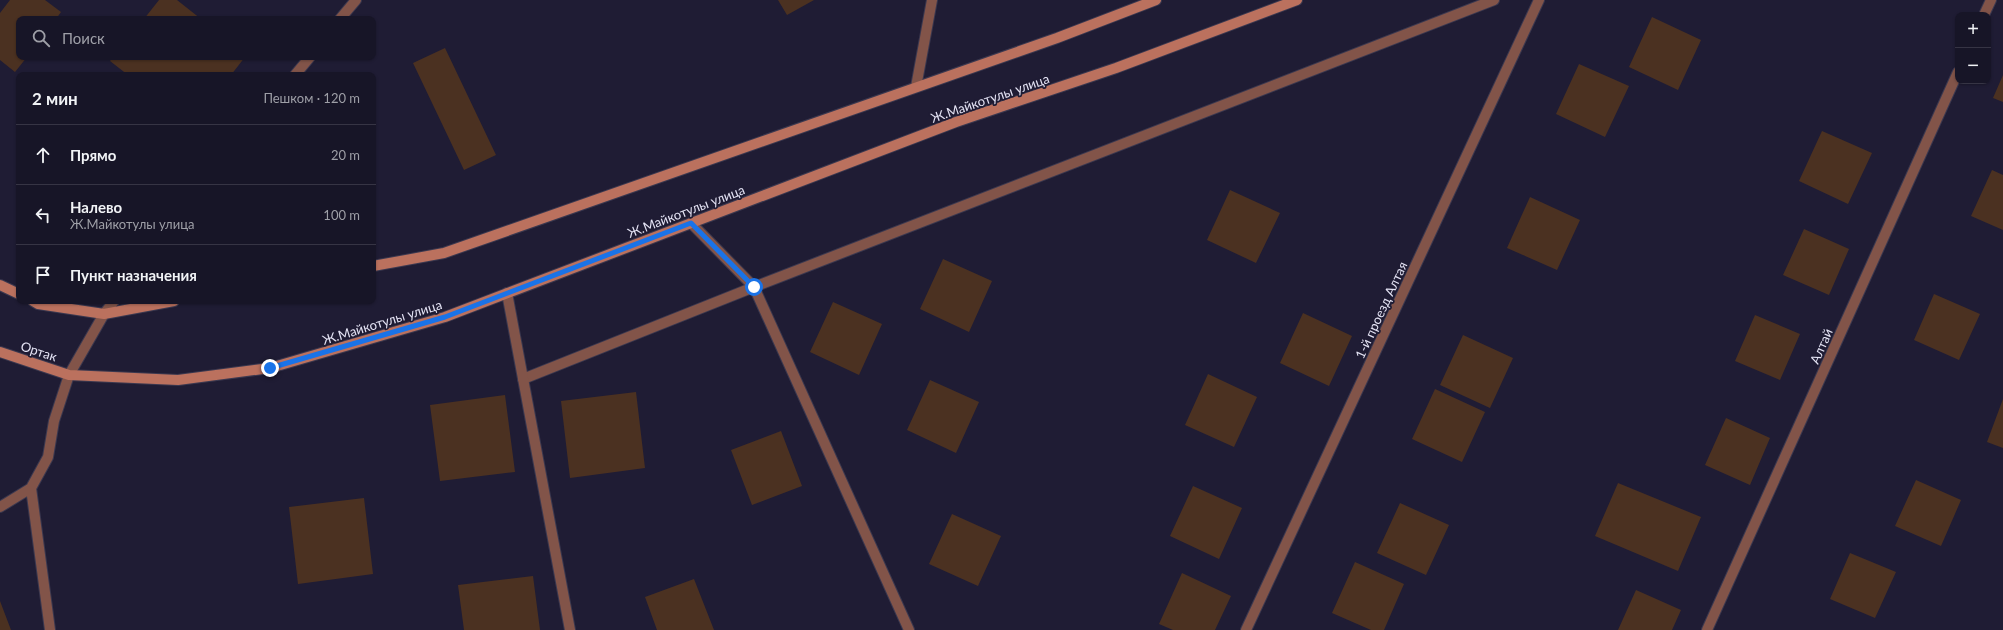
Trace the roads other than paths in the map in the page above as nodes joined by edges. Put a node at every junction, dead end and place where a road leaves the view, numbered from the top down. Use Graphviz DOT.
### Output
graph roads {
  1 [pos="356,0"];
  2 [pos="932,0"];
  3 [pos="1156,0"];
  4 [pos="1297,0"];
  5 [pos="1494,0"];
  6 [pos="1539,0"];
  7 [pos="1991,0"];
  8 [pos="1985,12"];
  9 [pos="343,16"];
  10 [pos="308,60"];
  11 [pos="298,72"];
  12 [pos="1955,79"];
  13 [pos="916,88"];
  14 [pos="691,223"];
  15 [pos="376,265"];
  16 [pos="0,285"];
  17 [pos="754,287"];
  18 [pos="16,293"];
  19 [pos="507,293"];
  20 [pos="38,304"];
  21 [pos="112,304"];
  22 [pos="158,304"];
  23 [pos="104,314"];
  24 [pos="0,352"];
  25 [pos="69,374"];
  26 [pos="523,379"];
  27 [pos="31,488"];
  28 [pos="0,507"];
  29 [pos="50,630"];
  30 [pos="570,630"];
  31 [pos="909,630"];
  32 [pos="1246,630"];
  33 [pos="1707,630"];
  1 -- 9 [label="street"];
  2 -- 13 [label="street"];
  3 -- 13 [label="street"];
  4 -- 14 [label="street, Ж.Майкотулы улица"];
  5 -- 17 [label="street"];
  6 -- 32 [label="street, 1-й проезд Алтая"];
  7 -- 8 [label="street"];
  10 -- 11 [label="street"];
  12 -- 33 [label="street, Алтай"];
  13 -- 15 [label="street"];
  14 -- 17 [label="street"];
  14 -- 19 [label="street, Ж.Майкотулы улица"];
  16 -- 18 [label="street"];
  17 -- 26 [label="street"];
  17 -- 31 [label="street"];
  19 -- 25 [label="street, Ж.Майкотулы улица"];
  19 -- 26 [label="street"];
  20 -- 23 [label="street"];
  21 -- 23 [label="street"];
  22 -- 23 [label="street"];
  23 -- 25 [label="street"];
  24 -- 25 [label="street, Ортак"];
  25 -- 27 [label="street"];
  26 -- 30 [label="street"];
  27 -- 28 [label="street"];
  27 -- 29 [label="street"];
}
